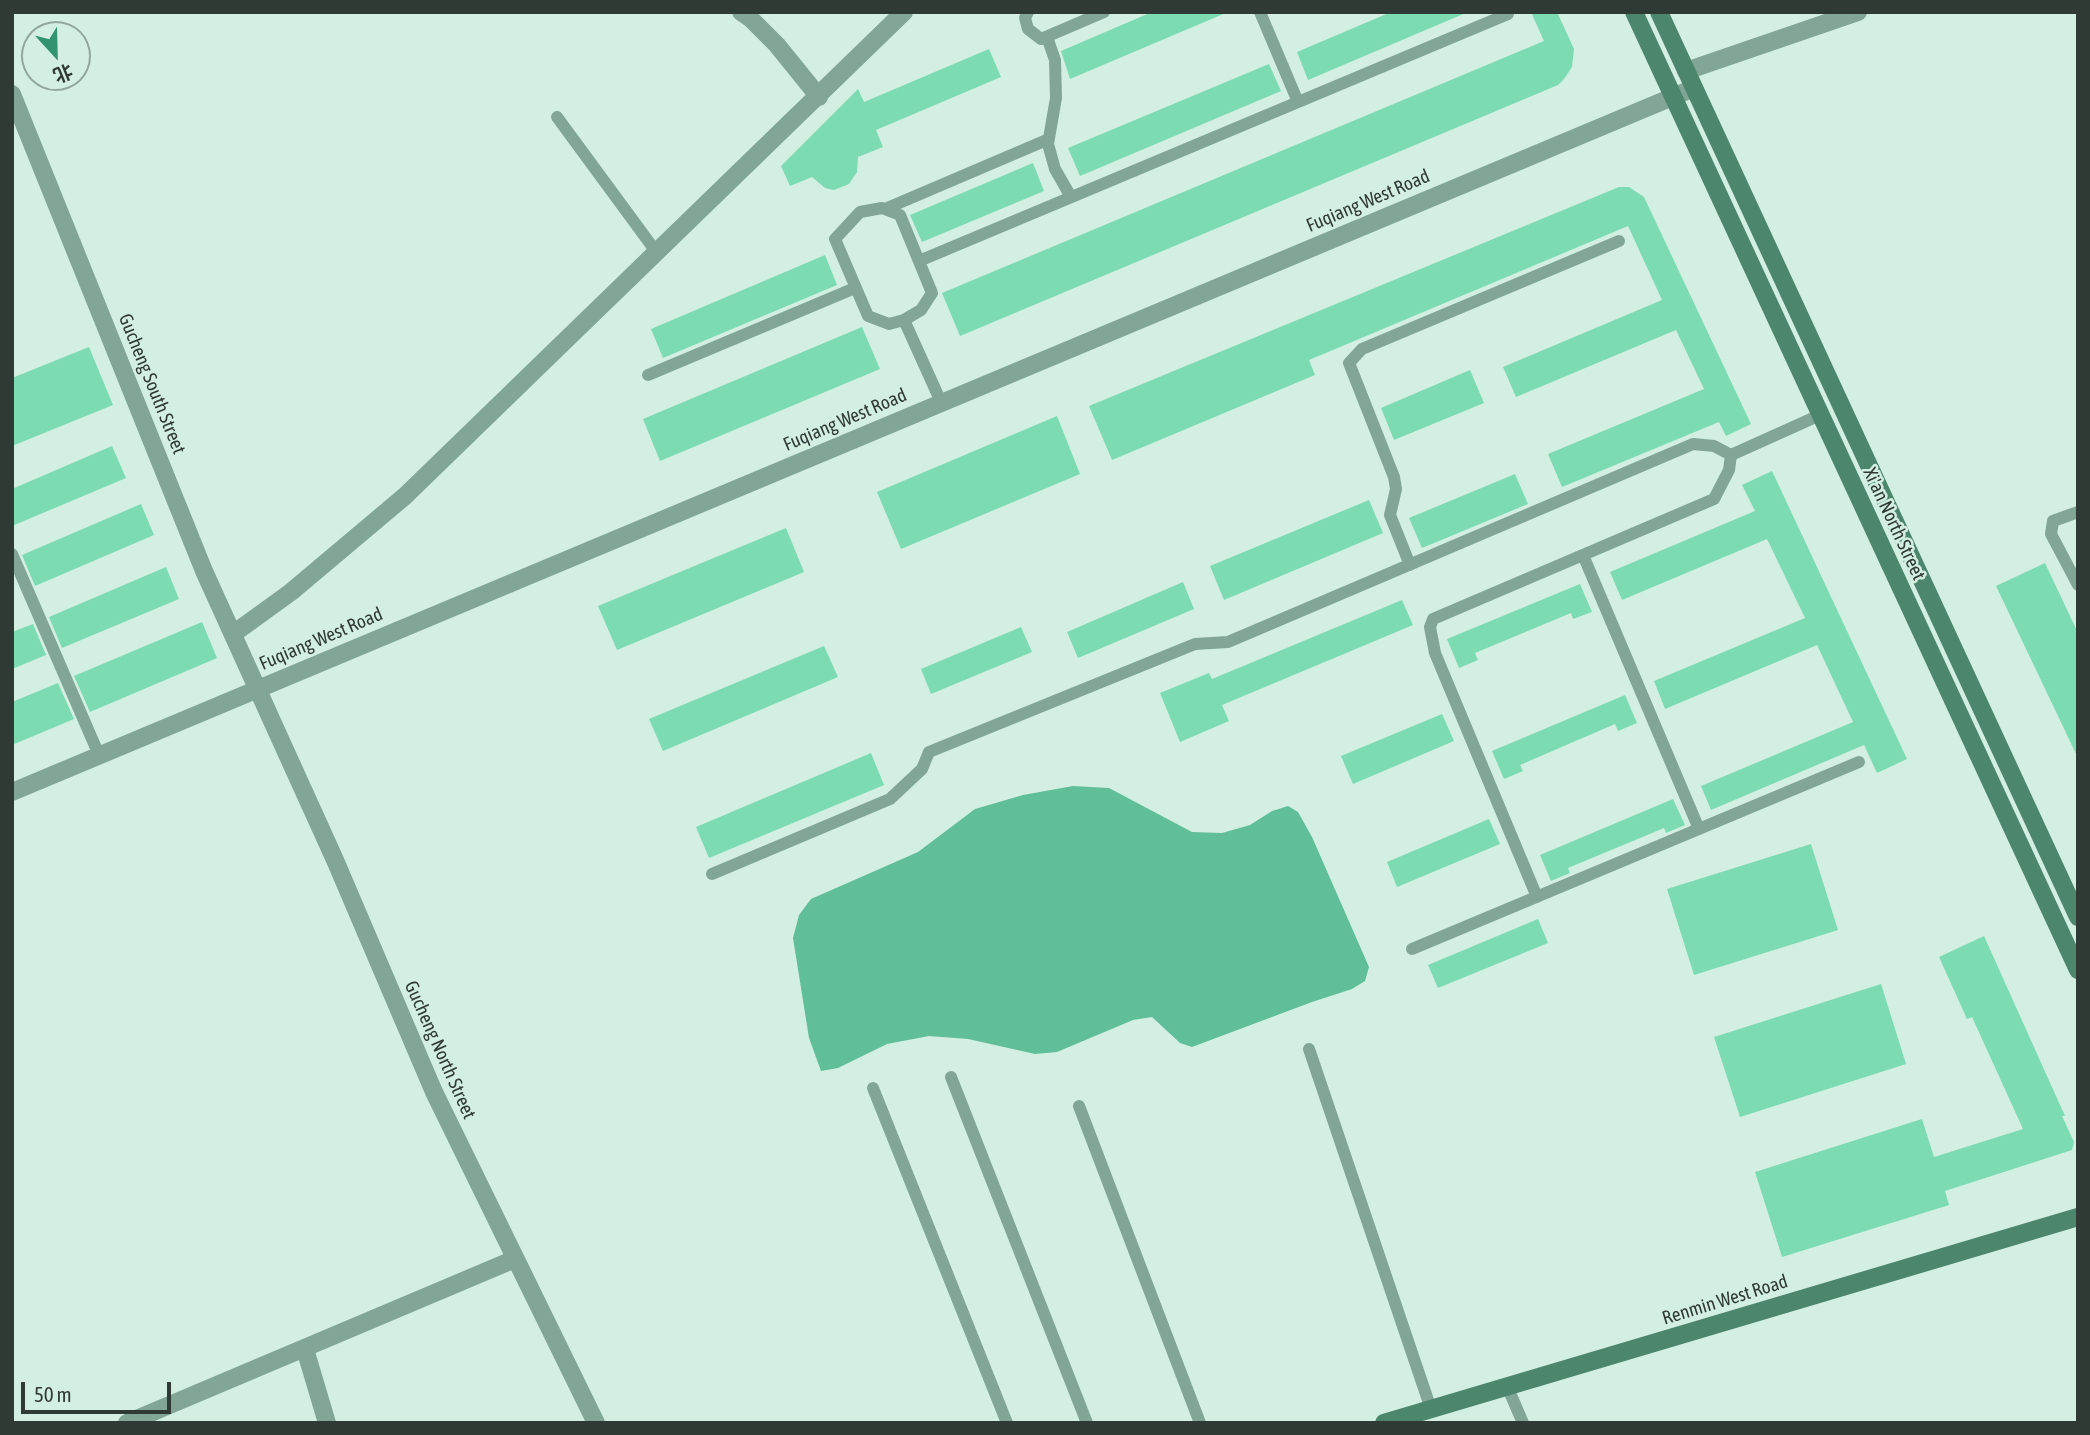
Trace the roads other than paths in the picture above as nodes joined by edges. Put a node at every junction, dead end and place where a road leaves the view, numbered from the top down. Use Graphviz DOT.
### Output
graph roads {
  1 [pos="741,12"];
  2 [pos="904,12"];
  3 [pos="1028,12"];
  4 [pos="1104,12"];
  5 [pos="1260,12"];
  6 [pos="1634,12"];
  7 [pos="1659,12"];
  8 [pos="1858,12"];
  9 [pos="1508,14"];
  10 [pos="1046,37"];
  11 [pos="1690,80"];
  12 [pos="12,94"];
  13 [pos="1673,96"];
  14 [pos="819,97"];
  15 [pos="1298,102"];
  16 [pos="557,117"];
  17 [pos="1049,139"];
  18 [pos="1071,197"];
  19 [pos="885,209"];
  20 [pos="1619,241"];
  21 [pos="657,253"];
  22 [pos="919,261"];
  23 [pos="855,288"];
  24 [pos="904,320"];
  25 [pos="648,375"];
  26 [pos="941,402"];
  27 [pos="1820,415"];
  28 [pos="1731,455"];
  29 [pos="2078,512"];
  30 [pos="12,554"];
  31 [pos="1583,555"];
  32 [pos="1410,565"];
  33 [pos="2078,585"];
  34 [pos="233,634"];
  35 [pos="257,688"];
  36 [pos="99,755"];
  37 [pos="1859,762"];
  38 [pos="12,792"];
  39 [pos="1699,829"];
  40 [pos="712,874"];
  41 [pos="2073,892"];
  42 [pos="1537,897"];
  43 [pos="2078,917"];
  44 [pos="1412,948"];
  45 [pos="2078,970"];
  46 [pos="1309,1049"];
  47 [pos="951,1077"];
  48 [pos="873,1088"];
  49 [pos="1079,1106"];
  50 [pos="2078,1217"];
  51 [pos="515,1259"];
  52 [pos="304,1349"];
  53 [pos="1507,1386"];
  54 [pos="1431,1409"];
  55 [pos="1388,1422"];
  56 [pos="127,1423"];
  57 [pos="327,1423"];
  58 [pos="596,1423"];
  59 [pos="1007,1423"];
  60 [pos="1087,1423"];
  61 [pos="1200,1423"];
  62 [pos="1523,1423"];
  1 -- 14 [label="street"];
  2 -- 14 [label="street"];
  3 -- 10 [label="lane"];
  4 -- 10 [label="lane"];
  5 -- 15 [label="lane"];
  6 -- 13 [label="main road, Xi'an North Street"];
  7 -- 11 [label="main road, Xi'an North Street"];
  8 -- 11 [label="street, Fuqiang West Road"];
  9 -- 15 [label="lane"];
  10 -- 17 [label="lane"];
  11 -- 13 [label="street, Fuqiang West Road"];
  11 -- 41 [label="main road, Xi'an North Street"];
  12 -- 34 [label="street, Gucheng South Street"];
  13 -- 26 [label="street, Fuqiang West Road"];
  13 -- 27 [label="main road, Xi'an North Street"];
  14 -- 21 [label="street"];
  15 -- 18 [label="lane"];
  16 -- 21 [label="lane"];
  17 -- 18 [label="lane"];
  17 -- 19 [label="lane"];
  18 -- 22 [label="lane"];
  19 -- 22 [label="lane"];
  19 -- 23 [label="lane"];
  20 -- 32 [label="lane"];
  21 -- 34 [label="street"];
  22 -- 24 [label="lane"];
  23 -- 24 [label="lane"];
  23 -- 25 [label="lane"];
  24 -- 26 [label="lane"];
  26 -- 35 [label="street, Fuqiang West Road"];
  27 -- 28 [label="lane"];
  27 -- 45 [label="main road, Xi'an North Street"];
  28 -- 31 [label="lane"];
  28 -- 32 [label="lane"];
  29 -- 33 [label="lane"];
  30 -- 36 [label="lane"];
  31 -- 39 [label="lane"];
  31 -- 42 [label="lane"];
  32 -- 40 [label="lane"];
  34 -- 35 [label="street, Gucheng South Street"];
  35 -- 36 [label="street, Fuqiang West Road"];
  35 -- 51 [label="street, Gucheng North Street"];
  36 -- 38 [label="street, Fuqiang West Road"];
  37 -- 39 [label="lane"];
  39 -- 42 [label="lane"];
  41 -- 43 [label="main road, Xi'an North Street"];
  42 -- 44 [label="lane"];
  46 -- 54 [label="lane"];
  47 -- 60 [label="lane"];
  48 -- 59 [label="lane"];
  49 -- 61 [label="lane"];
  50 -- 53 [label="main road, Renmin West Road"];
  51 -- 52 [label="street"];
  51 -- 58 [label="street, Gucheng North Street"];
  52 -- 56 [label="street"];
  52 -- 57 [label="street"];
  53 -- 54 [label="main road, Renmin West Road"];
  53 -- 62 [label="lane"];
  54 -- 55 [label="main road, Renmin West Road"];
}
